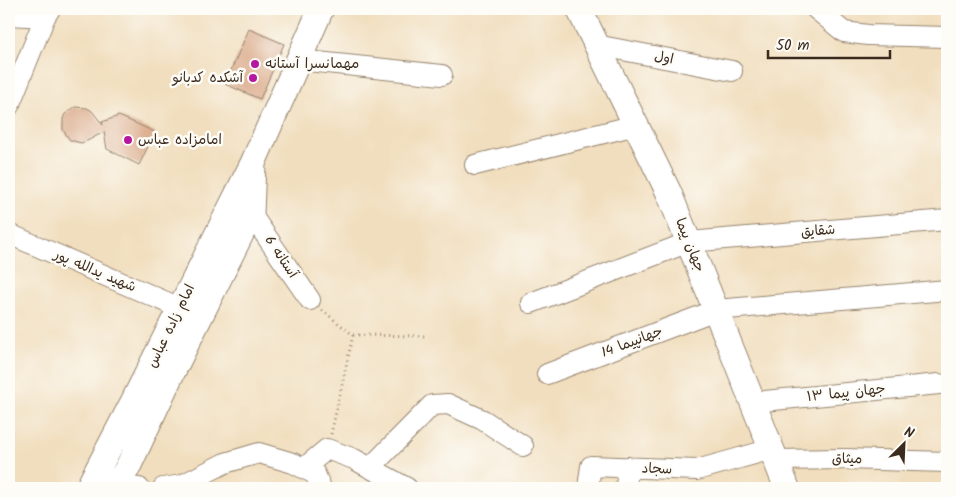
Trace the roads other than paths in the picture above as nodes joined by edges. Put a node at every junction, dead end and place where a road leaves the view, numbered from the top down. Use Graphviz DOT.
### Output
graph roads {
  1 [pos="321,9"];
  2 [pos="579,9"];
  3 [pos="816,9"];
  4 [pos="47,13"];
  5 [pos="9,15"];
  6 [pos="947,37"];
  7 [pos="596,44"];
  8 [pos="298,60"];
  9 [pos="732,71"];
  10 [pos="442,75"];
  11 [pos="9,106"];
  12 [pos="636,125"];
  13 [pos="253,163"];
  14 [pos="475,165"];
  15 [pos="251,214"];
  16 [pos="947,220"];
  17 [pos="9,234"];
  18 [pos="689,242"];
  19 [pos="947,290"];
  20 [pos="310,300"];
  21 [pos="531,303"];
  22 [pos="180,308"];
  23 [pos="716,310"];
  24 [pos="547,374"];
  25 [pos="939,384"];
  26 [pos="753,402"];
  27 [pos="523,446"];
  28 [pos="774,454"];
  29 [pos="947,462"];
  30 [pos="304,468"];
  31 [pos="370,468"];
  32 [pos="628,468"];
  33 [pos="696,479"];
  34 [pos="88,488"];
  35 [pos="124,488"];
  36 [pos="163,488"];
  37 [pos="321,488"];
  38 [pos="407,488"];
  39 [pos="588,488"];
  40 [pos="626,488"];
  41 [pos="788,488"];
  1 -- 8 [label="street, امام زاده عباس"];
  2 -- 7 [label="street, جهان پیما"];
  3 -- 6 [label="street"];
  4 -- 5 [label="street"];
  4 -- 11 [label="street"];
  7 -- 9 [label="street, اول"];
  7 -- 12 [label="street, جهان پیما"];
  8 -- 10 [label="street"];
  8 -- 13 [label="street, امام زاده عباس"];
  12 -- 14 [label="street"];
  12 -- 18 [label="street, جهان پیما"];
  13 -- 15 [label="street, امام زاده عباس"];
  13 -- 22 [label="street, امام زاده عباس"];
  15 -- 20 [label="street, آستانه 6"];
  15 -- 35 [label="street, امام زاده عباس"];
  16 -- 18 [label="street, شقایق"];
  17 -- 22 [label="street, شهید یدالله پور"];
  18 -- 21 [label="street, شقایق"];
  18 -- 23 [label="street, جهان پیما"];
  19 -- 23 [label="street, جهانپیما 14"];
  22 -- 34 [label="street, امام زاده عباس"];
  23 -- 24 [label="street, جهانپیما 14"];
  23 -- 26 [label="street, جهان پیما"];
  25 -- 26 [label="street, جهان پیما ۱۳"];
  26 -- 28 [label="street, جهان پیما"];
  27 -- 31 [label="street"];
  28 -- 29 [label="street, ميثاق"];
  28 -- 33 [label="street, سجاد"];
  28 -- 41 [label="street, جهان پیما"];
  30 -- 31 [label="street"];
  30 -- 36 [label="street"];
  30 -- 37 [label="street"];
  31 -- 38 [label="street"];
  32 -- 33 [label="street, سجاد"];
  32 -- 39 [label="street, سجاد"];
  32 -- 40 [label="street"];
}
